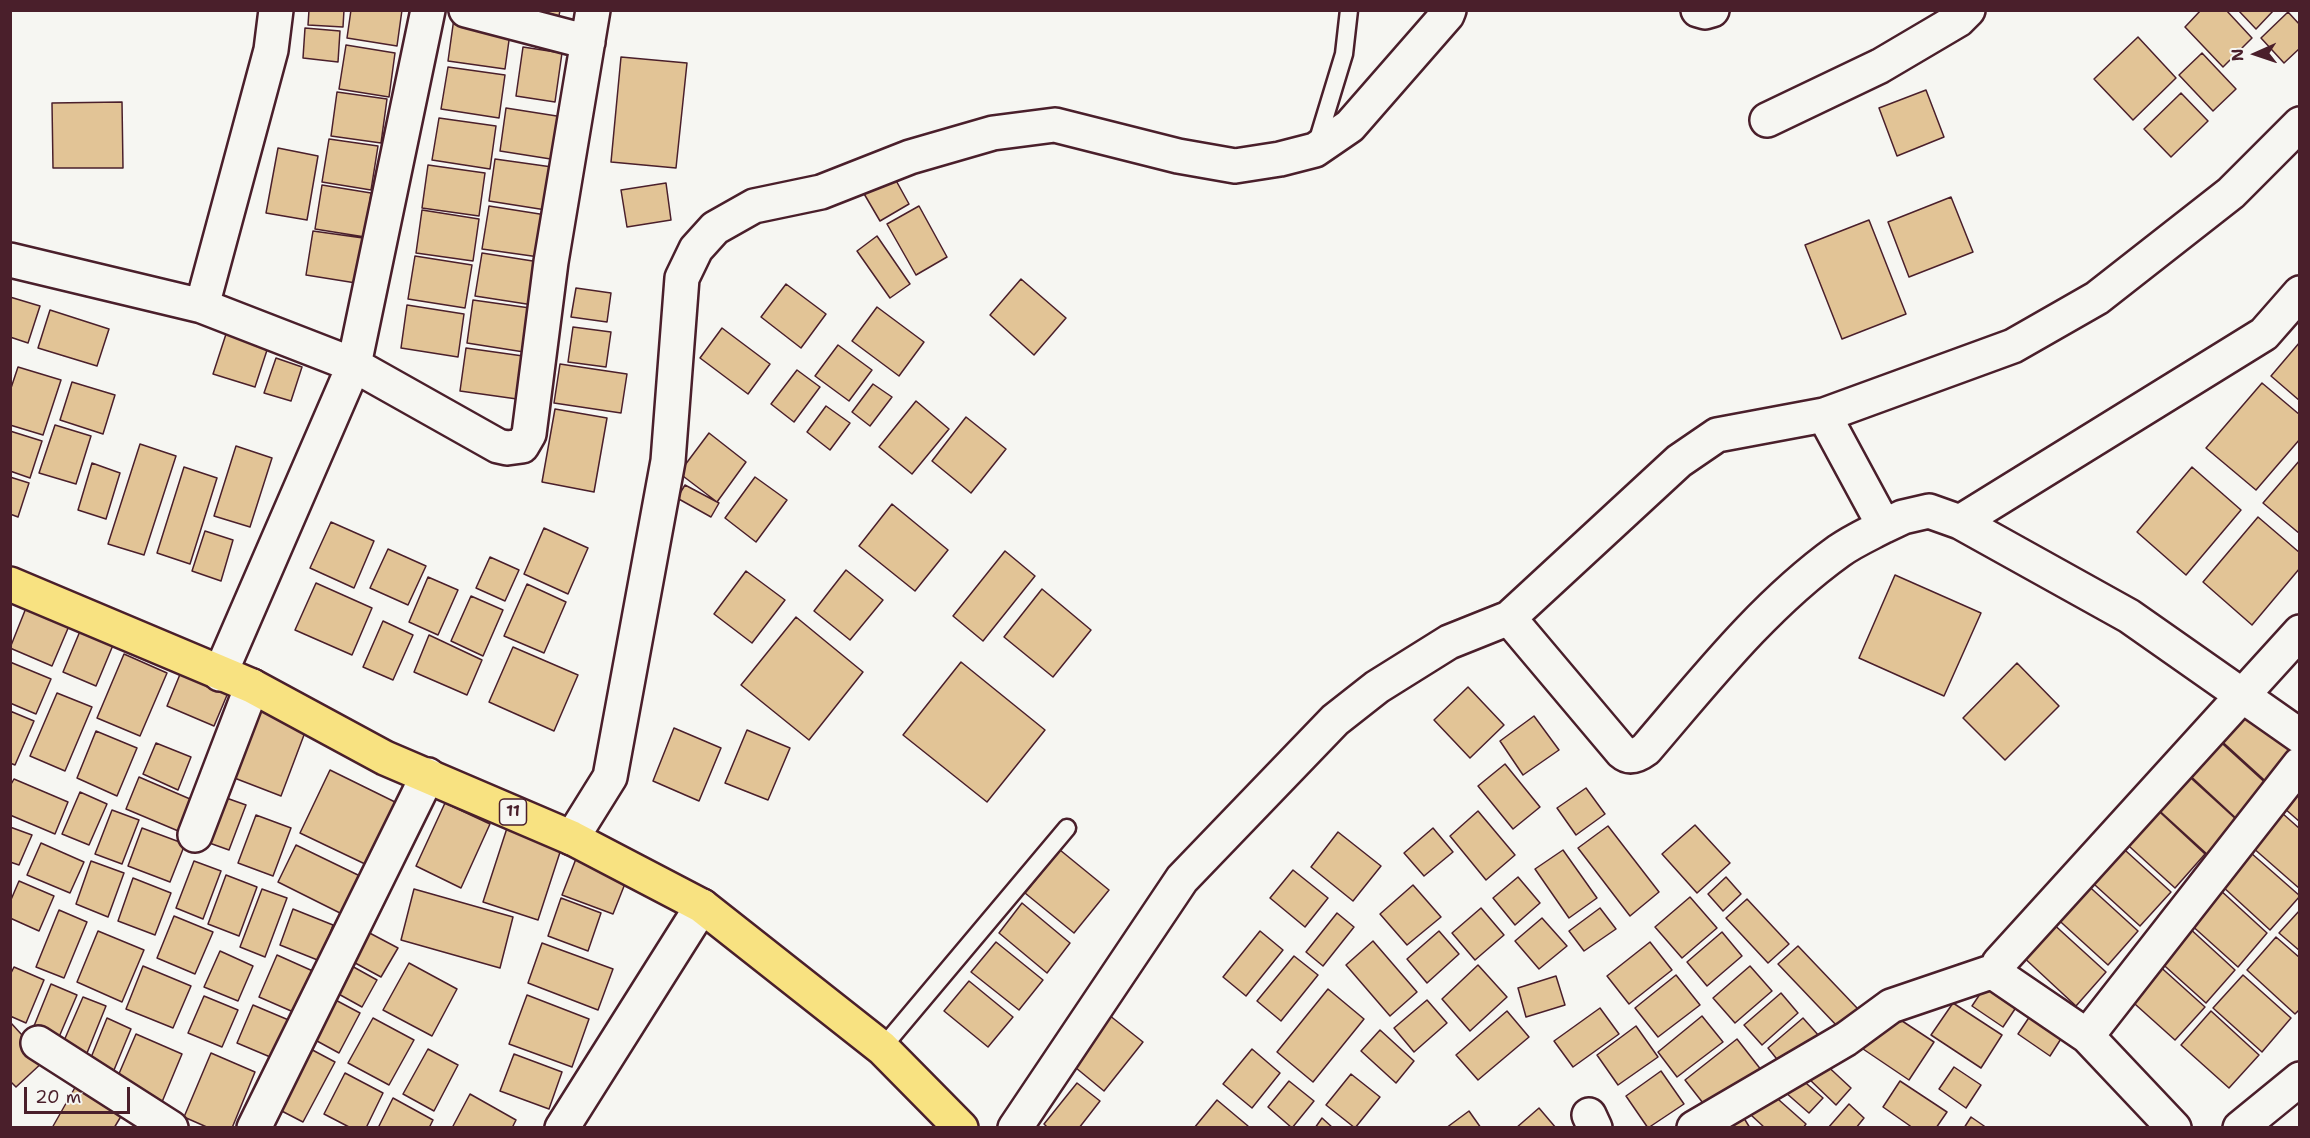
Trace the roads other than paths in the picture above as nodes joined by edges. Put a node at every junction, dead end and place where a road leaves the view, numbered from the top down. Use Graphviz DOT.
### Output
graph roads {
  1 [pos="276,10"];
  2 [pos="428,10"];
  3 [pos="466,10"];
  4 [pos="593,10"];
  5 [pos="1349,10"];
  6 [pos="1449,10"];
  7 [pos="1698,10"];
  8 [pos="1712,10"];
  9 [pos="1968,10"];
  10 [pos="588,42"];
  11 [pos="1767,120"];
  12 [pos="2300,124"];
  13 [pos="1315,150"];
  14 [pos="10,260"];
  15 [pos="2300,293"];
  16 [pos="202,306"];
  17 [pos="354,364"];
  18 [pos="1824,415"];
  19 [pos="1960,522"];
  20 [pos="1884,526"];
  21 [pos="10,585"];
  22 [pos="1509,618"];
  23 [pos="2300,632"];
  24 [pos="220,674"];
  25 [pos="252,686"];
  26 [pos="2242,694"];
  27 [pos="2300,736"];
  28 [pos="2300,764"];
  29 [pos="428,775"];
  30 [pos="1067,828"];
  31 [pos="195,835"];
  32 [pos="572,838"];
  33 [pos="702,906"];
  34 [pos="1997,970"];
  35 [pos="2087,1036"];
  36 [pos="38,1043"];
  37 [pos="882,1048"];
  38 [pos="2300,1079"];
  39 [pos="158,1124"];
  40 [pos="254,1128"];
  41 [pos="562,1128"];
  42 [pos="961,1128"];
  43 [pos="1016,1128"];
  44 [pos="1695,1128"];
  45 [pos="2174,1128"];
  46 [pos="2240,1128"];
  1 -- 16 [label="street"];
  2 -- 17 [label="street"];
  3 -- 10 [label="street"];
  4 -- 10 [label="street"];
  5 -- 13 [label="lane"];
  6 -- 13 [label="street"];
  7 -- 8 [label="street"];
  9 -- 11 [label="street"];
  10 -- 17 [label="street"];
  12 -- 18 [label="street"];
  13 -- 32 [label="street"];
  14 -- 16 [label="street"];
  15 -- 19 [label="street"];
  16 -- 17 [label="street"];
  17 -- 24 [label="street"];
  18 -- 20 [label="street"];
  18 -- 22 [label="street"];
  19 -- 20 [label="street"];
  19 -- 26 [label="street"];
  20 -- 22 [label="street"];
  21 -- 24 [label="highway, 11"];
  22 -- 43 [label="street"];
  23 -- 26 [label="street"];
  24 -- 25 [label="highway, 11"];
  25 -- 29 [label="highway, 11"];
  25 -- 31 [label="street"];
  26 -- 27 [label="street"];
  26 -- 34 [label="street"];
  28 -- 35 [label="street"];
  29 -- 32 [label="highway, 11"];
  29 -- 40 [label="street"];
  30 -- 37 [label="lane"];
  32 -- 33 [label="highway, 11"];
  33 -- 37 [label="highway, 11"];
  33 -- 41 [label="street"];
  34 -- 35 [label="street"];
  34 -- 44 [label="street"];
  35 -- 45 [label="street"];
  36 -- 39 [label="street"];
  37 -- 42 [label="highway, 11"];
  38 -- 46 [label="street"];
}
